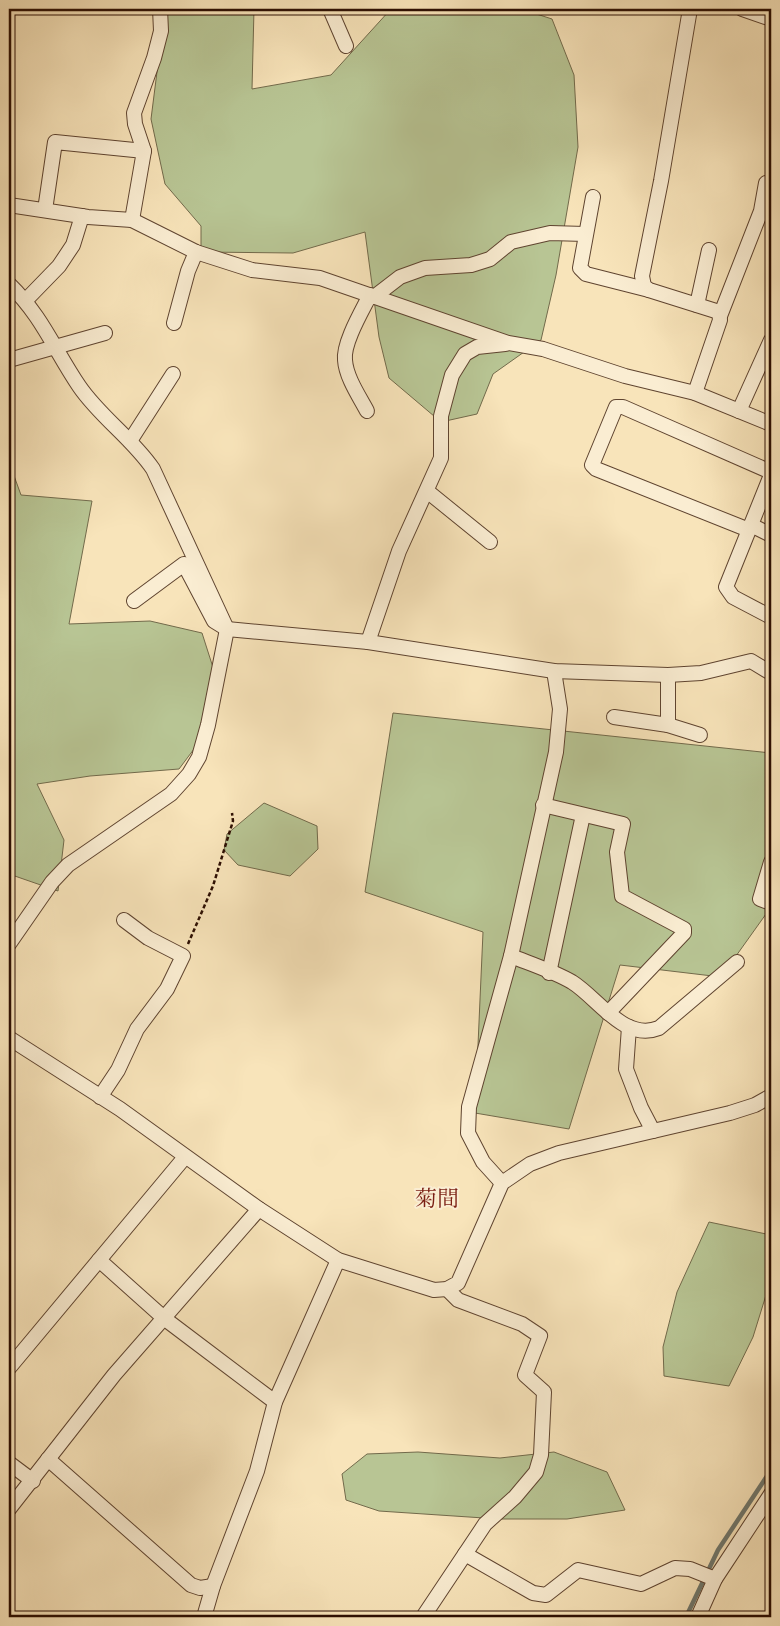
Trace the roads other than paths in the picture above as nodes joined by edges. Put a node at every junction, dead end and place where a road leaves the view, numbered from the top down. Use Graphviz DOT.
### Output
graph roads {
  1 [pos="160,9"];
  2 [pos="330,9"];
  3 [pos="690,9"];
  4 [pos="745,9"];
  5 [pos="771,19"];
  6 [pos="346,46"];
  7 [pos="144,151"];
  8 [pos="766,183"];
  9 [pos="592,197"];
  10 [pos="9,204"];
  11 [pos="44,210"];
  12 [pos="82,216"];
  13 [pos="132,220"];
  14 [pos="585,234"];
  15 [pos="709,250"];
  16 [pos="196,252"];
  17 [pos="9,284"];
  18 [pos="649,290"];
  19 [pos="372,296"];
  20 [pos="26,300"];
  21 [pos="697,305"];
  22 [pos="720,316"];
  23 [pos="174,323"];
  24 [pos="105,332"];
  25 [pos="771,340"];
  26 [pos="508,343"];
  27 [pos="57,347"];
  28 [pos="9,360"];
  29 [pos="173,374"];
  30 [pos="695,393"];
  31 [pos="367,411"];
  32 [pos="739,411"];
  33 [pos="771,424"];
  34 [pos="130,441"];
  35 [pos="771,473"];
  36 [pos="427,491"];
  37 [pos="750,528"];
  38 [pos="771,535"];
  39 [pos="490,542"];
  40 [pos="134,601"];
  41 [pos="771,617"];
  42 [pos="227,629"];
  43 [pos="368,642"];
  44 [pos="554,672"];
  45 [pos="771,673"];
  46 [pos="668,675"];
  47 [pos="614,717"];
  48 [pos="668,725"];
  49 [pos="700,735"];
  50 [pos="543,806"];
  51 [pos="583,815"];
  52 [pos="771,862"];
  53 [pos="771,903"];
  54 [pos="124,920"];
  55 [pos="9,944"];
  56 [pos="512,956"];
  57 [pos="737,962"];
  58 [pos="549,973"];
  59 [pos="608,1013"];
  60 [pos="629,1027"];
  61 [pos="9,1038"];
  62 [pos="771,1096"];
  63 [pos="100,1097"];
  64 [pos="653,1130"];
  65 [pos="185,1156"];
  66 [pos="502,1183"];
  67 [pos="259,1209"];
  68 [pos="99,1260"];
  69 [pos="338,1260"];
  70 [pos="447,1290"];
  71 [pos="165,1319"];
  72 [pos="9,1368"];
  73 [pos="274,1402"];
  74 [pos="48,1459"];
  75 [pos="9,1463"];
  76 [pos="33,1481"];
  77 [pos="771,1494"];
  78 [pos="9,1509"];
  79 [pos="465,1554"];
  80 [pos="716,1579"];
  81 [pos="213,1586"];
  82 [pos="204,1617"];
  83 [pos="423,1617"];
  84 [pos="698,1617"];
  1 -- 7 [label="street"];
  2 -- 6 [label="street"];
  3 -- 18 [label="street"];
  4 -- 5 [label="street"];
  7 -- 11 [label="street"];
  7 -- 13 [label="street"];
  8 -- 22 [label="street"];
  9 -- 14 [label="street"];
  10 -- 11 [label="street"];
  11 -- 12 [label="street"];
  12 -- 13 [label="street"];
  12 -- 20 [label="street"];
  13 -- 16 [label="street"];
  14 -- 18 [label="street"];
  14 -- 19 [label="street"];
  15 -- 21 [label="street"];
  16 -- 19 [label="street"];
  16 -- 23 [label="street"];
  17 -- 20 [label="street"];
  18 -- 21 [label="street"];
  19 -- 26 [label="street"];
  19 -- 31 [label="street"];
  20 -- 27 [label="street"];
  21 -- 22 [label="street"];
  22 -- 30 [label="street"];
  24 -- 27 [label="street"];
  25 -- 32 [label="street"];
  26 -- 30 [label="street"];
  26 -- 36 [label="street"];
  27 -- 28 [label="street"];
  27 -- 34 [label="street"];
  29 -- 34 [label="street"];
  30 -- 32 [label="street"];
  32 -- 33 [label="street"];
  34 -- 42 [label="street"];
  35 -- 37 [label="street"];
  35 -- 37 [label="street"];
  36 -- 39 [label="street"];
  36 -- 43 [label="street"];
  37 -- 38 [label="street"];
  37 -- 41 [label="street"];
  40 -- 42 [label="street"];
  42 -- 43 [label="street"];
  42 -- 55 [label="street"];
  43 -- 44 [label="street"];
  44 -- 46 [label="street"];
  44 -- 50 [label="street"];
  45 -- 46 [label="street"];
  46 -- 48 [label="street"];
  47 -- 48 [label="street"];
  48 -- 49 [label="street"];
  50 -- 51 [label="street"];
  50 -- 56 [label="street"];
  51 -- 58 [label="street"];
  51 -- 59 [label="street"];
  52 -- 53 [label="street"];
  54 -- 63 [label="street"];
  56 -- 58 [label="street"];
  56 -- 66 [label="street"];
  57 -- 60 [label="street"];
  58 -- 59 [label="street"];
  59 -- 60 [label="street"];
  60 -- 64 [label="street"];
  61 -- 63 [label="street"];
  62 -- 64 [label="street"];
  63 -- 65 [label="street"];
  64 -- 66 [label="street"];
  65 -- 67 [label="street"];
  65 -- 68 [label="street"];
  66 -- 70 [label="street"];
  67 -- 69 [label="street"];
  67 -- 71 [label="street"];
  68 -- 71 [label="street"];
  68 -- 72 [label="street"];
  69 -- 70 [label="street"];
  69 -- 73 [label="street"];
  70 -- 79 [label="street"];
  71 -- 73 [label="street"];
  71 -- 74 [label="street"];
  73 -- 81 [label="street"];
  74 -- 76 [label="street"];
  74 -- 81 [label="street"];
  75 -- 76 [label="street"];
  76 -- 78 [label="street"];
  77 -- 80 [label="street"];
  79 -- 80 [label="street"];
  79 -- 83 [label="street"];
  80 -- 84 [label="street"];
  81 -- 82 [label="street"];
}
